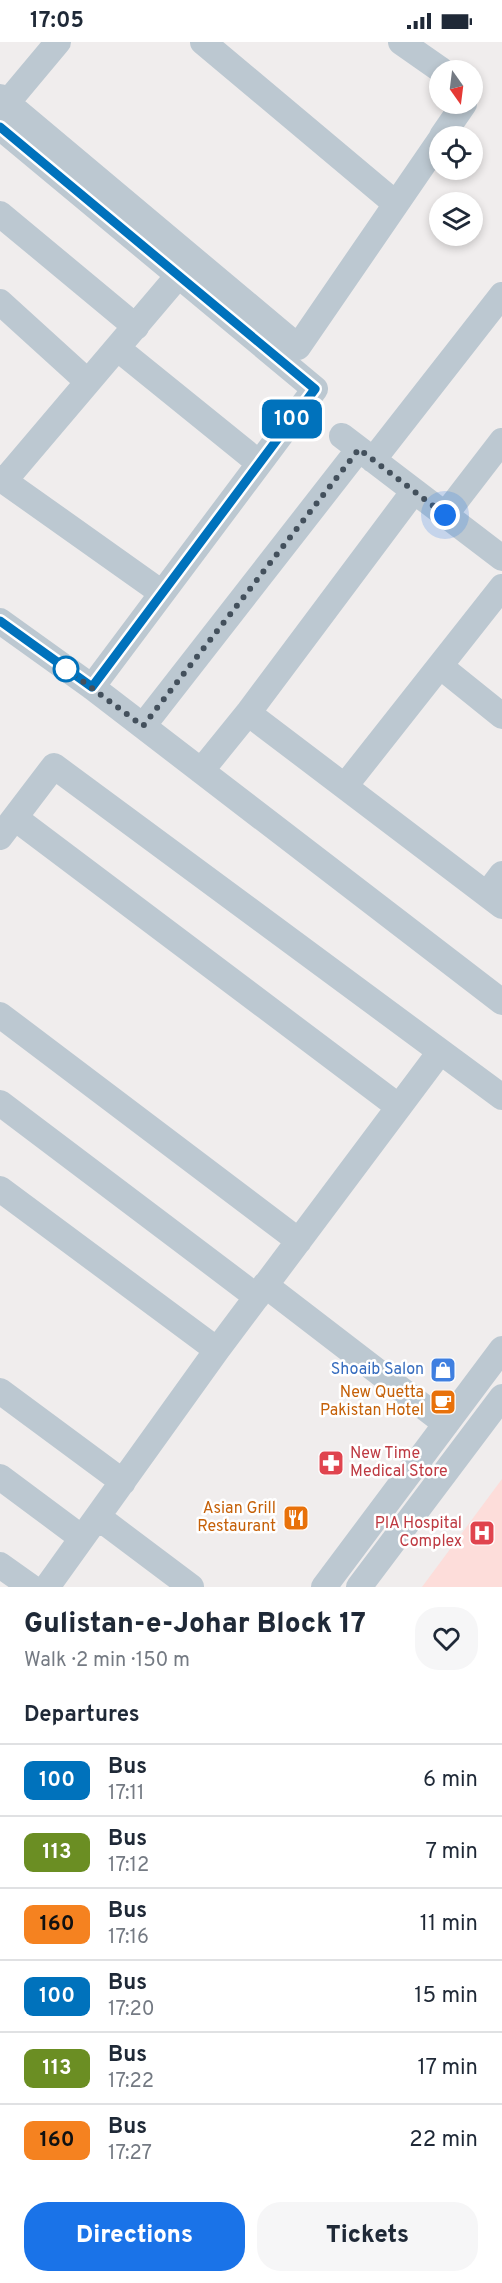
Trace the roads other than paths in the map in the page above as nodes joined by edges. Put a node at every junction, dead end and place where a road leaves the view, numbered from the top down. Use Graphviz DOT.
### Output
graph roads {
  1 [pos="58,42"];
  2 [pos="203,42"];
  3 [pos="401,42"];
  4 [pos="429,62"];
  5 [pos="2,109"];
  6 [pos="429,156"];
  7 [pos="396,204"];
  8 [pos="0,214"];
  9 [pos="178,276"];
  10 [pos="502,295"];
  11 [pos="0,302"];
  12 [pos="136,327"];
  13 [pos="117,348"];
  14 [pos="88,382"];
  15 [pos="502,441"];
  16 [pos="358,448"];
  17 [pos="260,463"];
  18 [pos="2,480"];
  19 [pos="414,491"];
  20 [pos="445,515"];
  21 [pos="502,558"];
  22 [pos="502,587"];
  23 [pos="162,593"];
  24 [pos="0,621"];
  25 [pos="440,666"];
  26 [pos="92,687"];
  27 [pos="248,713"];
  28 [pos="502,716"];
  29 [pos="143,726"];
  30 [pos="201,771"];
  31 [pos="345,786"];
  32 [pos="7,828"];
  33 [pos="502,874"];
  34 [pos="494,900"];
  35 [pos="502,1002"];
  36 [pos="0,1015"];
  37 [pos="440,1052"];
  38 [pos="502,1097"];
  39 [pos="0,1103"];
  40 [pos="399,1107"];
  41 [pos="0,1190"];
  42 [pos="299,1241"];
  43 [pos="261,1291"];
  44 [pos="502,1349"];
  45 [pos="217,1350"];
  46 [pos="0,1391"];
  47 [pos="502,1397"];
  48 [pos="446,1424"];
  49 [pos="0,1477"];
  50 [pos="123,1482"];
  51 [pos="98,1517"];
  52 [pos="82,1538"];
  53 [pos="0,1564"];
  54 [pos="31,1587"];
  55 [pos="47,1587"];
  56 [pos="191,1587"];
  57 [pos="324,1587"];
  58 [pos="359,1587"];
  1 -- 5 [label="street"];
  2 -- 7 [label="street"];
  3 -- 4 [label="street"];
  5 -- 7 [label="street"];
  5 -- 9 [label="street"];
  6 -- 7 [label="street"];
  8 -- 12 [label="street"];
  9 -- 12 [label="street"];
  9 -- 17 [label="street"];
  10 -- 16 [label="street"];
  11 -- 14 [label="street"];
  12 -- 13 [label="street"];
  13 -- 14 [label="street"];
  13 -- 17 [label="street"];
  14 -- 18 [label="street"];
  15 -- 20 [label="street"];
  16 -- 19 [label="street"];
  16 -- 29 [label="street"];
  17 -- 23 [label="street"];
  18 -- 23 [label="street"];
  19 -- 20 [label="street"];
  19 -- 27 [label="street"];
  20 -- 21 [label="street"];
  22 -- 25 [label="street"];
  23 -- 26 [label="street"];
  24 -- 26 [label="street"];
  25 -- 28 [label="street"];
  25 -- 31 [label="street"];
  26 -- 29 [label="street"];
  27 -- 30 [label="street"];
  27 -- 31 [label="street"];
  29 -- 30 [label="street"];
  30 -- 35 [label="street"];
  31 -- 34 [label="street"];
  32 -- 37 [label="street"];
  32 -- 40 [label="street"];
  33 -- 34 [label="street"];
  36 -- 42 [label="street"];
  37 -- 38 [label="street"];
  37 -- 40 [label="street"];
  39 -- 43 [label="street"];
  40 -- 42 [label="street"];
  41 -- 45 [label="street"];
  42 -- 43 [label="street"];
  43 -- 45 [label="street"];
  43 -- 48 [label="street"];
  44 -- 48 [label="street"];
  45 -- 50 [label="street"];
  46 -- 50 [label="street"];
  47 -- 58 [label="street"];
  48 -- 57 [label="street"];
  49 -- 52 [label="street"];
  50 -- 51 [label="street"];
  51 -- 52 [label="street"];
  51 -- 56 [label="street"];
  52 -- 55 [label="street"];
  53 -- 54 [label="street"];
}
